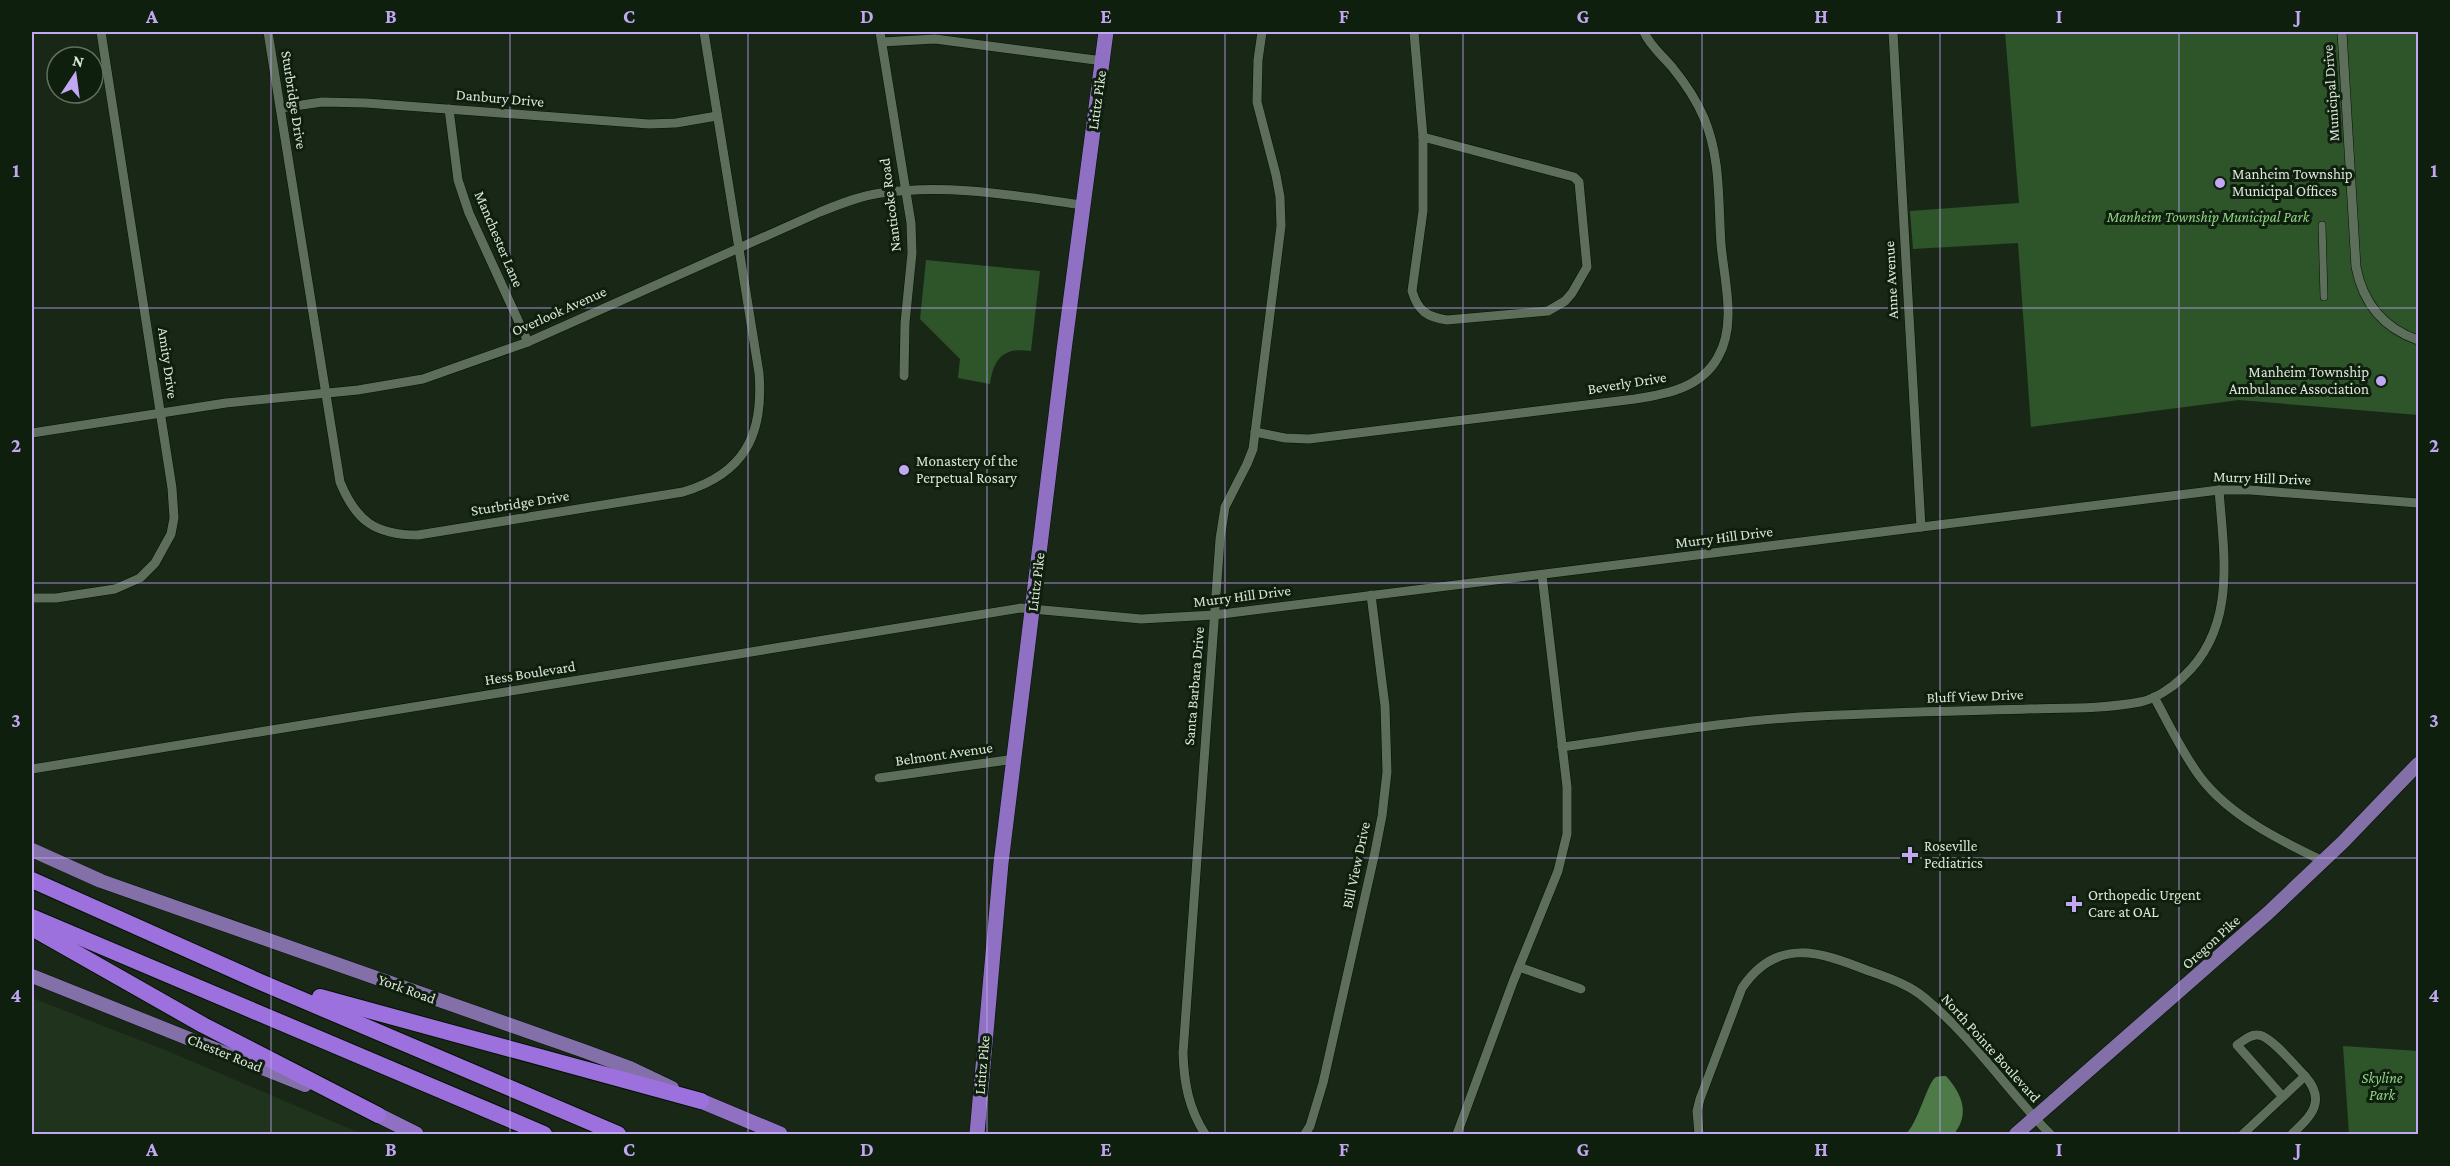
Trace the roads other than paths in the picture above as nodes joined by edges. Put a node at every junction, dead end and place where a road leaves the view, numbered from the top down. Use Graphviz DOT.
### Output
graph roads {
  1 [pos="101,32"];
  2 [pos="268,32"];
  3 [pos="704,32"];
  4 [pos="1106,32"];
  5 [pos="1262,32"];
  6 [pos="1414,32"];
  7 [pos="1644,32"];
  8 [pos="1893,32"];
  9 [pos="2342,32"];
  10 [pos="881,37"];
  11 [pos="1103,61"];
  12 [pos="281,108"];
  13 [pos="449,110"];
  14 [pos="717,116"];
  15 [pos="1423,136"];
  16 [pos="906,190"];
  17 [pos="1083,205"];
  18 [pos="2322,225"];
  19 [pos="739,249"];
  20 [pos="2324,297"];
  21 [pos="2418,340"];
  22 [pos="528,342"];
  23 [pos="904,376"];
  24 [pos="324,393"];
  25 [pos="160,412"];
  26 [pos="1255,432"];
  27 [pos="32,433"];
  28 [pos="2219,490"];
  29 [pos="2418,503"];
  30 [pos="1921,527"];
  31 [pos="1542,575"];
  32 [pos="1371,595"];
  33 [pos="32,598"];
  34 [pos="1033,609"];
  35 [pos="1214,615"];
  36 [pos="2154,697"];
  37 [pos="1562,747"];
  38 [pos="1015,759"];
  39 [pos="2418,764"];
  40 [pos="32,769"];
  41 [pos="879,778"];
  42 [pos="32,850"];
  43 [pos="2323,861"];
  44 [pos="32,880"];
  45 [pos="32,917"];
  46 [pos="32,928"];
  47 [pos="1519,967"];
  48 [pos="32,976"];
  49 [pos="258,981"];
  50 [pos="1581,989"];
  51 [pos="2305,1076"];
  52 [pos="2283,1097"];
  53 [pos="701,1101"];
  54 [pos="979,1107"];
  55 [pos="378,1114"];
  56 [pos="2034,1118"];
  57 [pos="416,1134"];
  58 [pos="544,1134"];
  59 [pos="618,1134"];
  60 [pos="780,1134"];
  61 [pos="968,1134"];
  62 [pos="977,1134"];
  63 [pos="984,1134"];
  64 [pos="1205,1134"];
  65 [pos="1305,1134"];
  66 [pos="1457,1134"];
  67 [pos="1699,1134"];
  68 [pos="2016,1134"];
  69 [pos="2050,1134"];
  70 [pos="2243,1134"];
  71 [pos="2292,1134"];
  1 -- 25 [label="street, Amity Drive"];
  2 -- 12 [label="street, Sturbridge Drive"];
  3 -- 14 [label="street, Sturbridge Drive"];
  4 -- 11 [label="highway, Lititz Pike"];
  5 -- 26 [label="street, Santa Barbara Drive"];
  6 -- 15 [label="street"];
  7 -- 26 [label="street, Beverly Drive"];
  8 -- 30 [label="street, Anne Avenue"];
  9 -- 21 [label="street, Municipal Drive"];
  10 -- 11 [label="street"];
  10 -- 16 [label="street, Nanticoke Road"];
  11 -- 17 [label="highway, Lititz Pike"];
  12 -- 13 [label="street, Danbury Drive"];
  12 -- 24 [label="street, Sturbridge Drive"];
  13 -- 14 [label="street, Danbury Drive"];
  13 -- 22 [label="street, Manchester Lane"];
  14 -- 19 [label="street, Sturbridge Drive"];
  15 -- 15 [label="street"];
  16 -- 17 [label="street, Overlook Avenue"];
  16 -- 19 [label="street, Overlook Avenue"];
  16 -- 23 [label="street, Nanticoke Road"];
  17 -- 34 [label="highway, Lititz Pike"];
  18 -- 20 [label="street"];
  19 -- 22 [label="street, Overlook Avenue"];
  19 -- 24 [label="street, Sturbridge Drive"];
  22 -- 24 [label="street, Overlook Avenue"];
  24 -- 25 [label="street, Overlook Avenue"];
  25 -- 27 [label="street, Overlook Avenue"];
  25 -- 33 [label="street, Amity Drive"];
  26 -- 35 [label="street, Santa Barbara Drive"];
  28 -- 29 [label="street, Murry Hill Drive"];
  28 -- 30 [label="street, Murry Hill Drive"];
  28 -- 36 [label="street, Bluff View Drive"];
  30 -- 31 [label="street, Murry Hill Drive"];
  31 -- 32 [label="street, Murry Hill Drive"];
  31 -- 37 [label="street"];
  32 -- 35 [label="street, Murry Hill Drive"];
  32 -- 65 [label="street, Bill View Drive"];
  34 -- 35 [label="street, Murry Hill Drive"];
  34 -- 38 [label="highway, Lititz Pike"];
  34 -- 40 [label="street, Hess Boulevard"];
  35 -- 64 [label="street, Santa Barbara Drive"];
  36 -- 37 [label="street, Bluff View Drive"];
  36 -- 43 [label="street"];
  37 -- 47 [label="street"];
  38 -- 41 [label="street, Belmont Avenue"];
  38 -- 54 [label="highway, Lititz Pike"];
  39 -- 43 [label="main road, Oregon Pike"];
  42 -- 53 [label="main road, York Road"];
  43 -- 56 [label="main road, Oregon Pike"];
  44 -- 49 [label="highway"];
  45 -- 58 [label="highway"];
  46 -- 55 [label="highway"];
  47 -- 50 [label="street"];
  47 -- 66 [label="street"];
  48 -- 55 [label="main road, Chester Road"];
  49 -- 53 [label="highway"];
  49 -- 59 [label="highway"];
  51 -- 52 [label="street"];
  51 -- 52 [label="street"];
  51 -- 71 [label="street"];
  52 -- 70 [label="street"];
  53 -- 60 [label="highway, York Road"];
  54 -- 61 [label="highway"];
  54 -- 62 [label="highway, Lititz Pike"];
  54 -- 63 [label="highway"];
  55 -- 57 [label="highway, Chester Road"];
  56 -- 67 [label="street, North Pointe Boulevard"];
  56 -- 68 [label="main road, Oregon Pike"];
  56 -- 69 [label="street, North Pointe Boulevard"];
}
